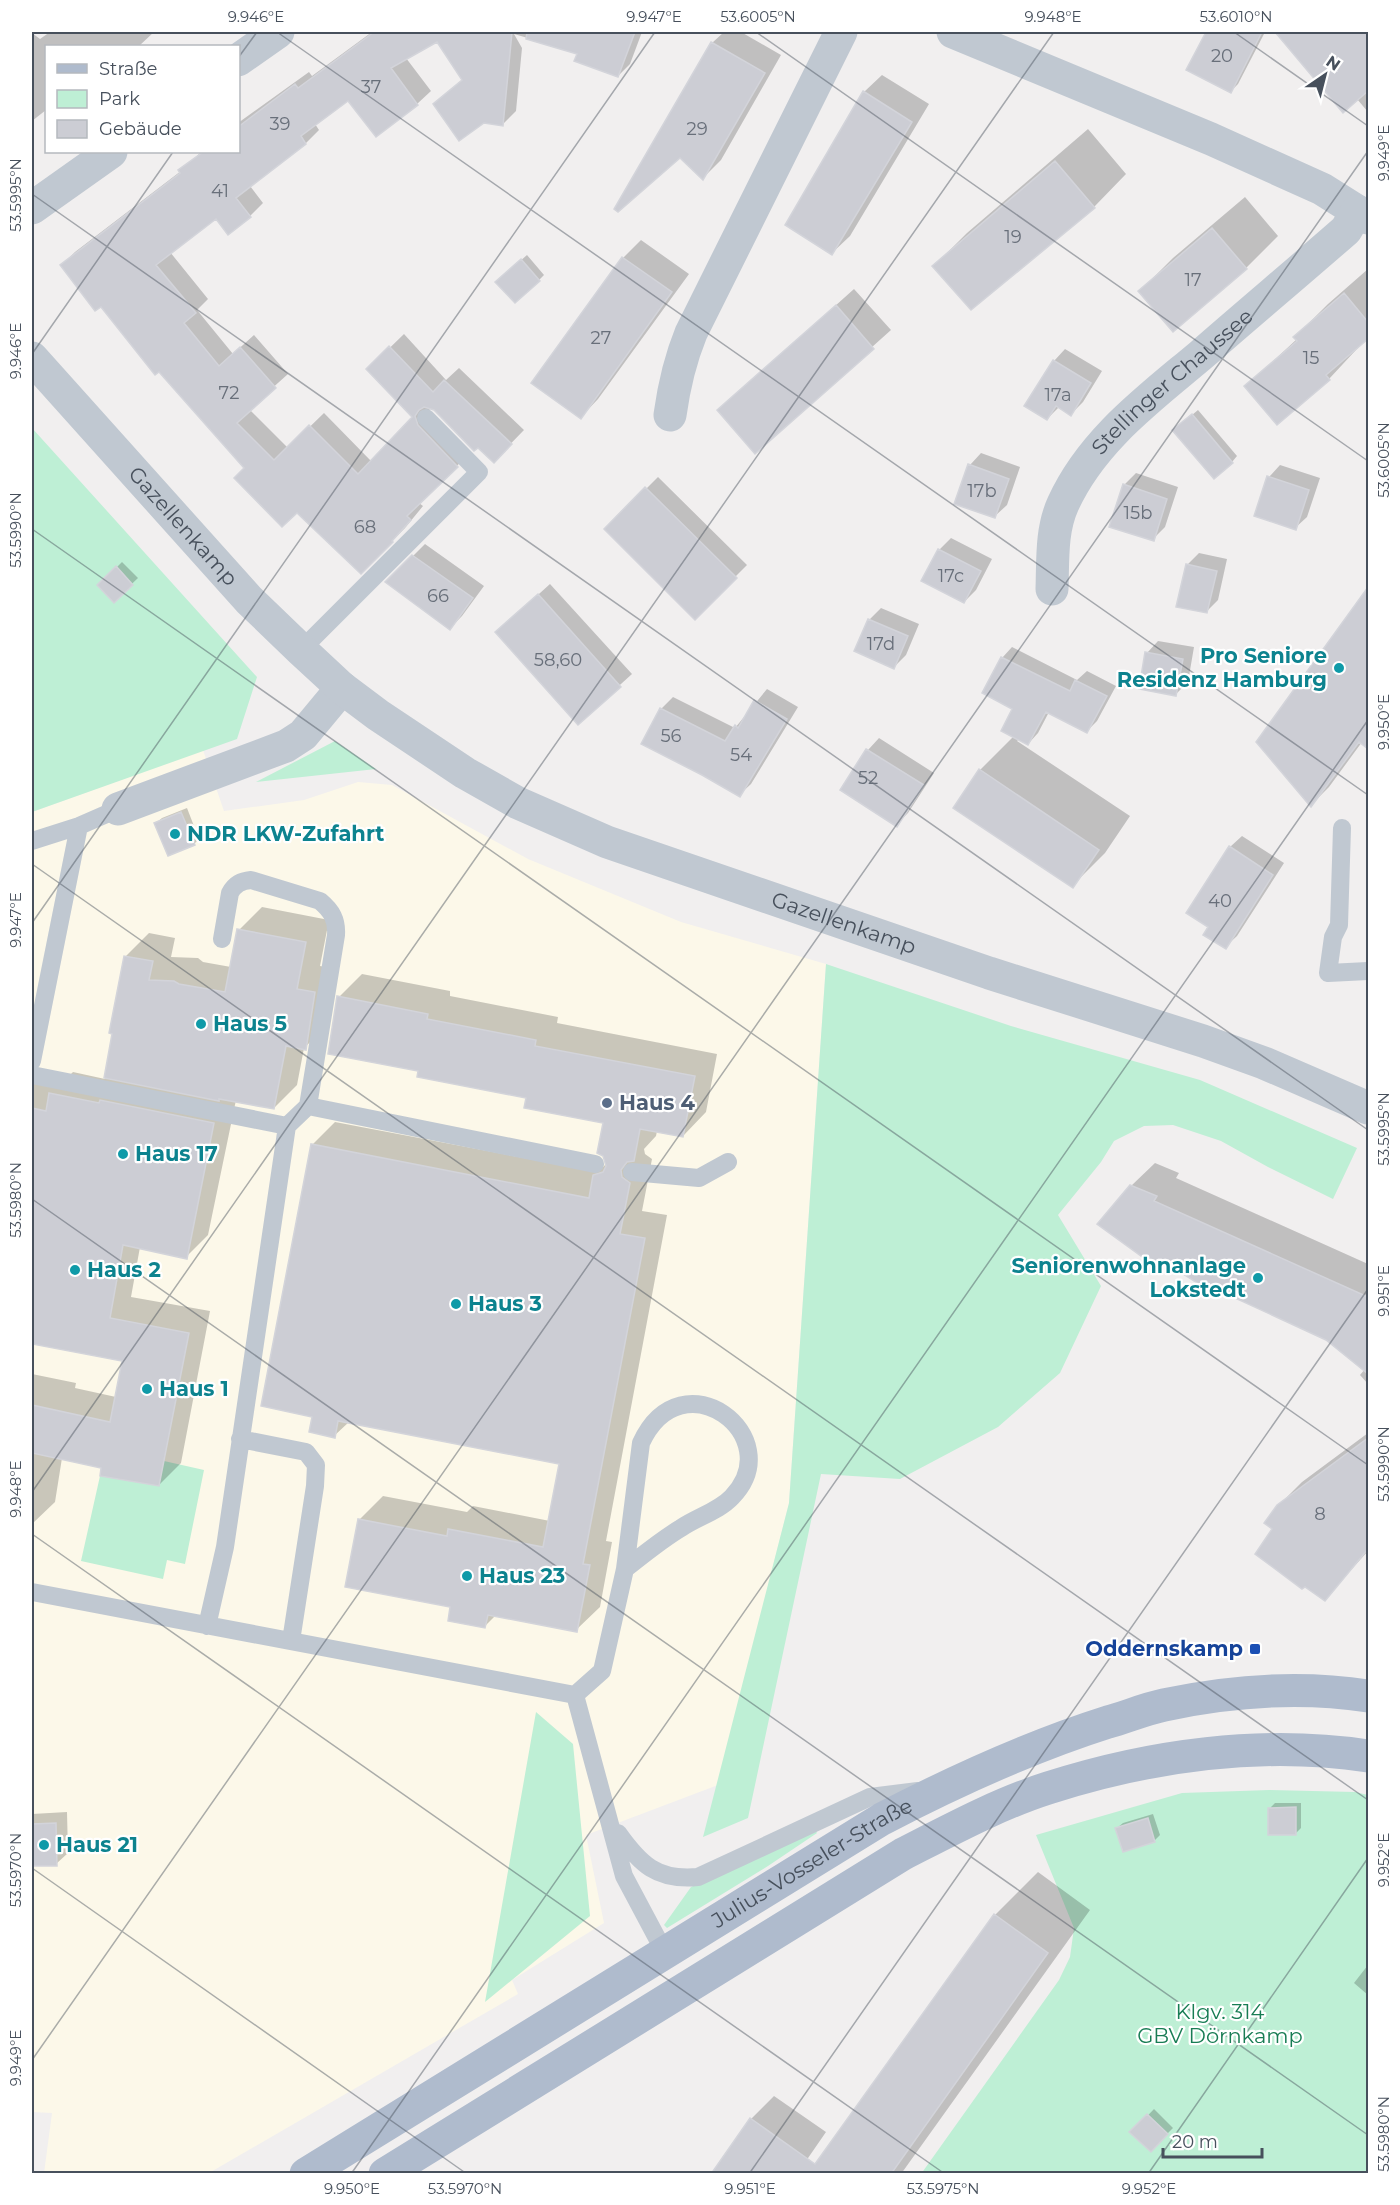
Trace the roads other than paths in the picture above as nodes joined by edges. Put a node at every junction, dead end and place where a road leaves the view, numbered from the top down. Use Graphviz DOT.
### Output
graph roads {
  1 [pos="278,32"];
  2 [pos="841,32"];
  3 [pos="953,32"];
  4 [pos="240,59"];
  5 [pos="110,153"];
  6 [pos="32,208"];
  7 [pos="1363,215"];
  8 [pos="32,358"];
  9 [pos="670,415"];
  10 [pos="426,418"];
  11 [pos="1052,589"];
  12 [pos="301,650"];
  13 [pos="342,688"];
  14 [pos="118,809"];
  15 [pos="79,826"];
  16 [pos="1342,828"];
  17 [pos="32,841"];
  18 [pos="222,939"];
  19 [pos="1368,971"];
  20 [pos="32,1061"];
  21 [pos="32,1075"];
  22 [pos="308,1106"];
  23 [pos="1368,1108"];
  24 [pos="287,1126"];
  25 [pos="728,1162"];
  26 [pos="595,1164"];
  27 [pos="632,1172"];
  28 [pos="240,1439"];
  29 [pos="625,1569"];
  30 [pos="32,1592"];
  31 [pos="207,1626"];
  32 [pos="291,1641"];
  33 [pos="575,1695"];
  34 [pos="1368,1696"];
  35 [pos="1368,1756"];
  36 [pos="943,1787"];
  37 [pos="612,1825"];
  38 [pos="665,1953"];
  39 [pos="306,2174"];
  40 [pos="385,2174"];
  1 -- 4 [label="street"];
  2 -- 9 [label="street"];
  3 -- 7 [label="street, Stellinger Chaussee"];
  5 -- 6 [label="street"];
  7 -- 11 [label="street, Stellinger Chaussee"];
  8 -- 12 [label="street, Gazellenkamp"];
  10 -- 12 [label="lane"];
  12 -- 13 [label="street, Gazellenkamp"];
  13 -- 14 [label="street"];
  13 -- 23 [label="street, Gazellenkamp"];
  14 -- 15 [label="lane"];
  15 -- 17 [label="lane"];
  15 -- 20 [label="lane"];
  16 -- 19 [label="lane"];
  18 -- 22 [label="lane"];
  21 -- 24 [label="lane"];
  22 -- 24 [label="lane"];
  22 -- 26 [label="lane"];
  24 -- 28 [label="lane"];
  25 -- 27 [label="lane"];
  28 -- 31 [label="lane"];
  28 -- 32 [label="lane"];
  29 -- 29 [label="lane"];
  29 -- 33 [label="lane"];
  30 -- 31 [label="lane"];
  31 -- 32 [label="lane"];
  32 -- 33 [label="lane"];
  33 -- 37 [label="lane"];
  34 -- 36 [label="main road, Julius-Vosseler-Straße"];
  35 -- 40 [label="main road, Julius-Vosseler-Straße"];
  36 -- 37 [label="lane"];
  36 -- 38 [label="main road, Julius-Vosseler-Straße"];
  37 -- 38 [label="lane"];
  38 -- 39 [label="main road, Julius-Vosseler-Straße"];
}
